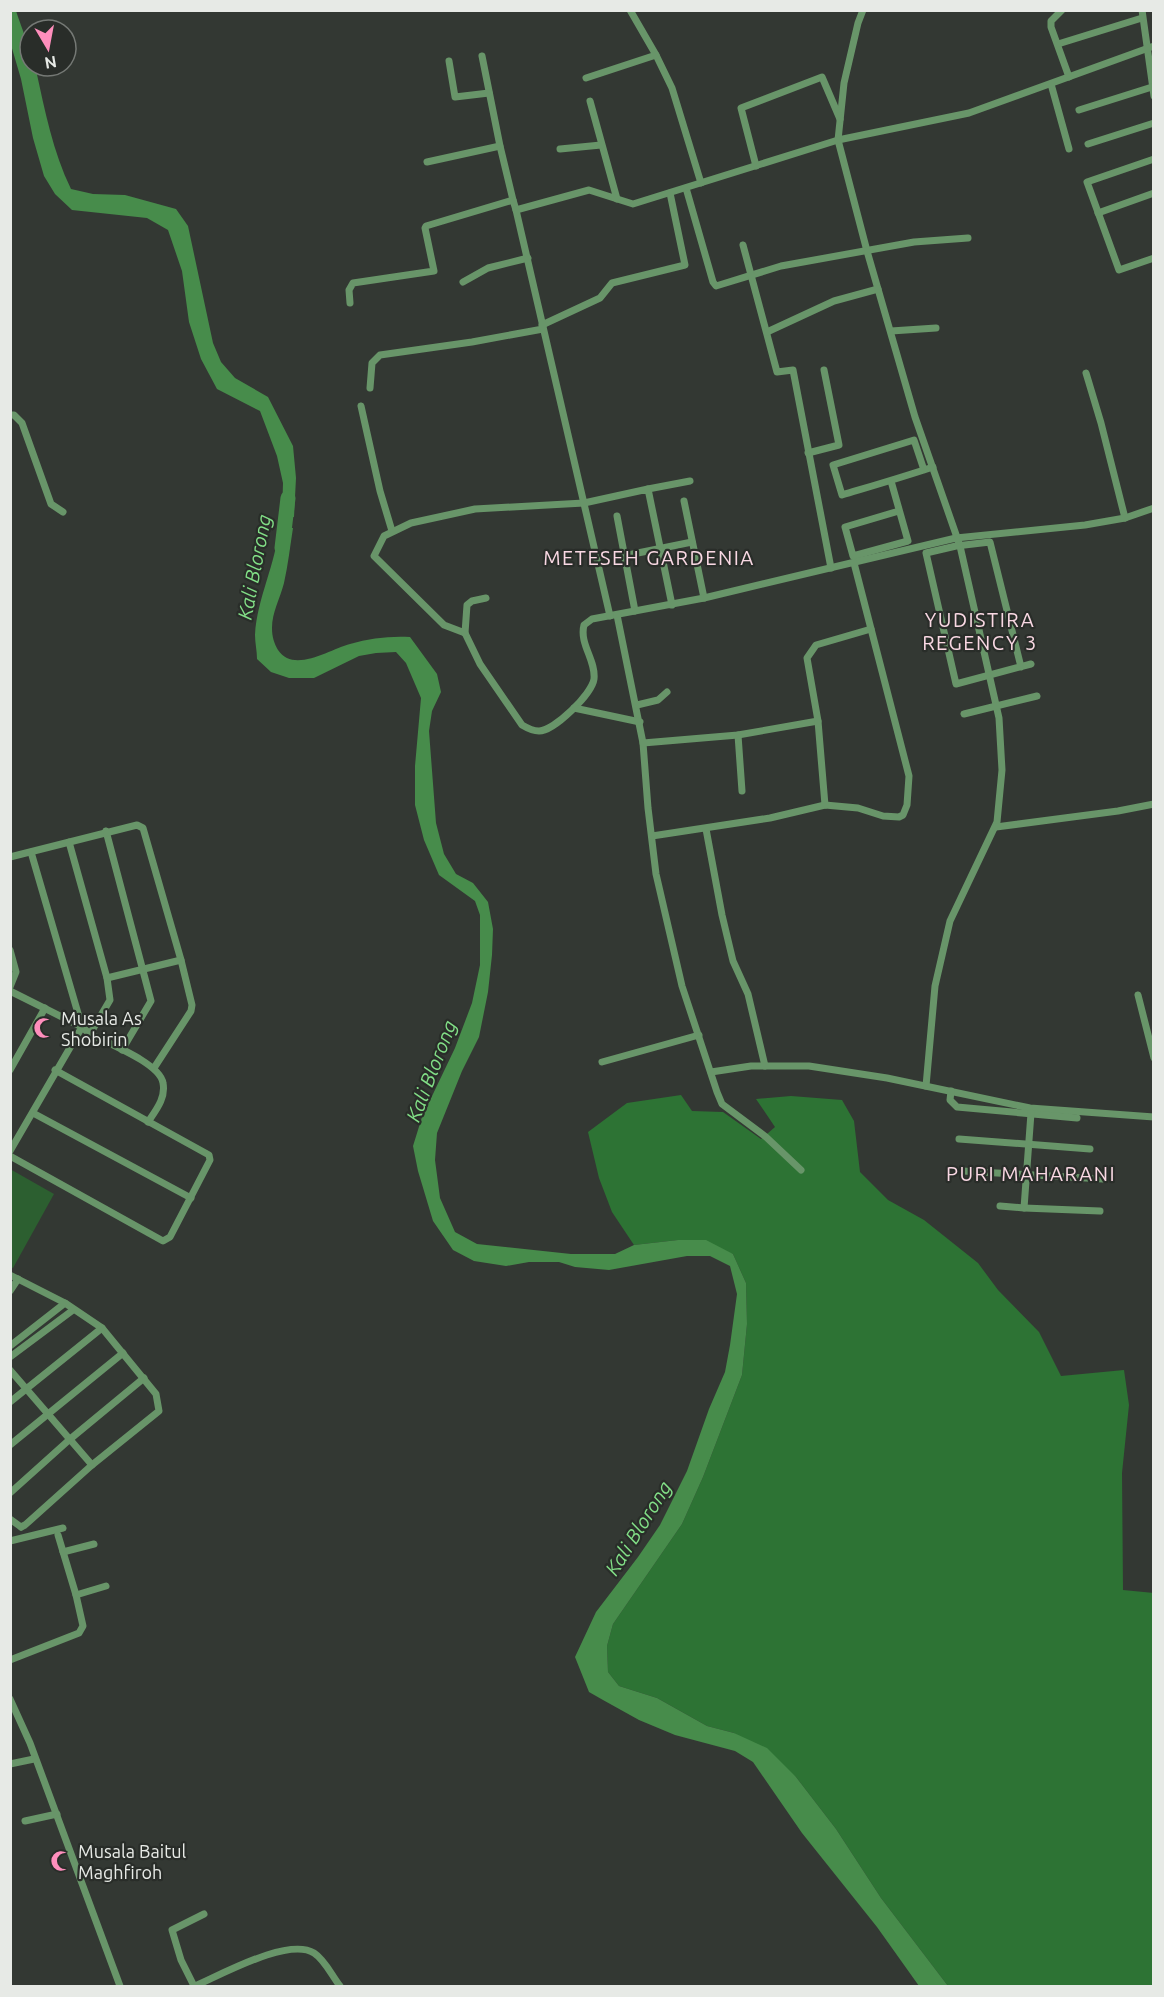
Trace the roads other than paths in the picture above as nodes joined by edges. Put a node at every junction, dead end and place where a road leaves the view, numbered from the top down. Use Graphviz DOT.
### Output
graph roads {
  1 [pos="630,10"];
  2 [pos="863,10"];
  3 [pos="1062,10"];
  4 [pos="1142,14"];
  5 [pos="1058,44"];
  6 [pos="1150,48"];
  7 [pos="656,55"];
  8 [pos="482,56"];
  9 [pos="449,61"];
  10 [pos="1069,77"];
  11 [pos="586,78"];
  12 [pos="1051,84"];
  13 [pos="1152,87"];
  14 [pos="489,93"];
  15 [pos="1154,96"];
  16 [pos="590,101"];
  17 [pos="1078,110"];
  18 [pos="840,119"];
  19 [pos="1154,123"];
  20 [pos="838,140"];
  21 [pos="1088,144"];
  22 [pos="602,145"];
  23 [pos="500,146"];
  24 [pos="560,149"];
  25 [pos="1069,149"];
  26 [pos="1154,159"];
  27 [pos="427,162"];
  28 [pos="756,166"];
  29 [pos="701,183"];
  30 [pos="687,188"];
  31 [pos="670,193"];
  32 [pos="1154,193"];
  33 [pos="617,199"];
  34 [pos="513,201"];
  35 [pos="516,210"];
  36 [pos="1098,213"];
  37 [pos="968,238"];
  38 [pos="743,245"];
  39 [pos="867,251"];
  40 [pos="528,258"];
  41 [pos="1154,258"];
  42 [pos="750,274"];
  43 [pos="463,282"];
  44 [pos="878,289"];
  45 [pos="350,303"];
  46 [pos="543,327"];
  47 [pos="936,328"];
  48 [pos="891,331"];
  49 [pos="767,332"];
  50 [pos="824,370"];
  51 [pos="1086,373"];
  52 [pos="370,388"];
  53 [pos="361,406"];
  54 [pos="10,415"];
  55 [pos="808,453"];
  56 [pos="933,467"];
  57 [pos="924,470"];
  58 [pos="690,481"];
  59 [pos="891,481"];
  60 [pos="648,489"];
  61 [pos="684,501"];
  62 [pos="584,503"];
  63 [pos="1154,508"];
  64 [pos="899,511"];
  65 [pos="63,512"];
  66 [pos="617,516"];
  67 [pos="1125,518"];
  68 [pos="392,531"];
  69 [pos="692,542"];
  70 [pos="957,543"];
  71 [pos="659,549"];
  72 [pos="623,556"];
  73 [pos="854,563"];
  74 [pos="831,568"];
  75 [pos="486,598"];
  76 [pos="704,598"];
  77 [pos="672,605"];
  78 [pos="635,611"];
  79 [pos="614,615"];
  80 [pos="872,629"];
  81 [pos="465,633"];
  82 [pos="1031,664"];
  83 [pos="1021,667"];
  84 [pos="988,676"];
  85 [pos="667,692"];
  86 [pos="1036,696"];
  87 [pos="637,705"];
  88 [pos="996,706"];
  89 [pos="574,708"];
  90 [pos="964,714"];
  91 [pos="818,721"];
  92 [pos="640,722"];
  93 [pos="738,735"];
  94 [pos="643,743"];
  95 [pos="742,791"];
  96 [pos="1154,804"];
  97 [pos="825,805"];
  98 [pos="996,827"];
  99 [pos="706,829"];
  100 [pos="106,831"];
  101 [pos="652,836"];
  102 [pos="69,842"];
  103 [pos="31,852"];
  104 [pos="10,856"];
  105 [pos="10,950"];
  106 [pos="181,960"];
  107 [pos="143,970"];
  108 [pos="107,978"];
  109 [pos="10,989"];
  110 [pos="1138,995"];
  111 [pos="45,1008"];
  112 [pos="82,1027"];
  113 [pos="90,1034"];
  114 [pos="699,1035"];
  115 [pos="122,1050"];
  116 [pos="1154,1058"];
  117 [pos="602,1062"];
  118 [pos="765,1066"];
  119 [pos="154,1068"];
  120 [pos="10,1070"];
  121 [pos="55,1070"];
  122 [pos="711,1072"];
  123 [pos="926,1086"];
  124 [pos="951,1091"];
  125 [pos="33,1113"];
  126 [pos="1031,1113"];
  127 [pos="1154,1117"];
  128 [pos="1077,1118"];
  129 [pos="148,1122"];
  130 [pos="959,1139"];
  131 [pos="1029,1144"];
  132 [pos="1090,1149"];
  133 [pos="10,1151"];
  134 [pos="10,1156"];
  135 [pos="801,1170"];
  136 [pos="963,1171"];
  137 [pos="1027,1176"];
  138 [pos="1103,1179"];
  139 [pos="191,1198"];
  140 [pos="1000,1206"];
  141 [pos="1024,1208"];
  142 [pos="1100,1211"];
  143 [pos="10,1275"];
  144 [pos="18,1279"];
  145 [pos="10,1291"];
  146 [pos="65,1303"];
  147 [pos="73,1310"];
  148 [pos="102,1328"];
  149 [pos="10,1346"];
  150 [pos="123,1353"];
  151 [pos="10,1357"];
  152 [pos="10,1370"];
  153 [pos="144,1378"];
  154 [pos="26,1389"];
  155 [pos="10,1402"];
  156 [pos="48,1414"];
  157 [pos="69,1440"];
  158 [pos="10,1446"];
  159 [pos="92,1465"];
  160 [pos="10,1493"];
  161 [pos="10,1519"];
  162 [pos="10,1525"];
  163 [pos="21,1527"];
  164 [pos="63,1527"];
  165 [pos="58,1535"];
  166 [pos="10,1540"];
  167 [pos="94,1544"];
  168 [pos="63,1552"];
  169 [pos="106,1586"];
  170 [pos="76,1595"];
  171 [pos="10,1660"];
  172 [pos="10,1699"];
  173 [pos="34,1759"];
  174 [pos="10,1764"];
  175 [pos="57,1814"];
  176 [pos="26,1821"];
  177 [pos="204,1914"];
  178 [pos="120,1986"];
  179 [pos="195,1986"];
  180 [pos="340,1986"];
  1 -- 7 [label="street"];
  2 -- 18 [label="street"];
  3 -- 5 [label="street"];
  4 -- 5 [label="street"];
  4 -- 6 [label="street"];
  5 -- 10 [label="street"];
  6 -- 10 [label="street"];
  6 -- 13 [label="street"];
  7 -- 11 [label="street"];
  7 -- 29 [label="street"];
  8 -- 14 [label="street"];
  9 -- 14 [label="street"];
  10 -- 12 [label="street"];
  12 -- 20 [label="street"];
  12 -- 25 [label="street"];
  13 -- 15 [label="street"];
  13 -- 17 [label="street"];
  14 -- 23 [label="street"];
  16 -- 22 [label="street"];
  18 -- 20 [label="street"];
  18 -- 28 [label="street"];
  19 -- 21 [label="street"];
  20 -- 28 [label="street"];
  20 -- 39 [label="street"];
  22 -- 24 [label="street"];
  22 -- 33 [label="street"];
  23 -- 27 [label="street"];
  23 -- 34 [label="street"];
  26 -- 36 [label="street"];
  28 -- 29 [label="street"];
  29 -- 30 [label="street"];
  30 -- 31 [label="street"];
  30 -- 42 [label="street"];
  31 -- 33 [label="street"];
  31 -- 46 [label="street"];
  32 -- 36 [label="street"];
  33 -- 35 [label="street"];
  34 -- 35 [label="street"];
  34 -- 45 [label="street"];
  35 -- 40 [label="street"];
  36 -- 41 [label="street"];
  37 -- 39 [label="street"];
  38 -- 42 [label="street"];
  39 -- 42 [label="street"];
  39 -- 44 [label="street"];
  40 -- 43 [label="street"];
  40 -- 46 [label="street"];
  42 -- 49 [label="street"];
  44 -- 48 [label="street"];
  44 -- 49 [label="street"];
  46 -- 52 [label="street"];
  46 -- 62 [label="street"];
  47 -- 48 [label="street"];
  48 -- 56 [label="street"];
  49 -- 55 [label="street"];
  50 -- 55 [label="street"];
  51 -- 67 [label="street"];
  53 -- 68 [label="street"];
  54 -- 65 [label="street"];
  55 -- 74 [label="street"];
  56 -- 57 [label="street"];
  56 -- 70 [label="street"];
  57 -- 59 [label="street"];
  57 -- 59 [label="street"];
  58 -- 60 [label="street"];
  59 -- 64 [label="street"];
  60 -- 62 [label="street"];
  60 -- 71 [label="street"];
  61 -- 69 [label="street"];
  62 -- 68 [label="street"];
  62 -- 79 [label="street"];
  63 -- 67 [label="street"];
  64 -- 64 [label="street"];
  66 -- 72 [label="street"];
  67 -- 70 [label="street"];
  68 -- 81 [label="street"];
  69 -- 71 [label="street"];
  69 -- 76 [label="street"];
  70 -- 73 [label="street"];
  70 -- 83 [label="street"];
  70 -- 84 [label="street"];
  70 -- 84 [label="street"];
  71 -- 72 [label="street"];
  71 -- 77 [label="street"];
  72 -- 78 [label="street"];
  73 -- 74 [label="street"];
  73 -- 80 [label="street"];
  74 -- 76 [label="street"];
  75 -- 81 [label="street"];
  76 -- 77 [label="street"];
  77 -- 78 [label="street"];
  78 -- 79 [label="street"];
  79 -- 87 [label="street"];
  79 -- 89 [label="street"];
  80 -- 91 [label="street"];
  80 -- 97 [label="street"];
  81 -- 89 [label="street"];
  82 -- 83 [label="street"];
  83 -- 84 [label="street"];
  84 -- 88 [label="street"];
  85 -- 87 [label="street"];
  86 -- 88 [label="street"];
  87 -- 92 [label="street"];
  88 -- 90 [label="street"];
  88 -- 98 [label="street"];
  89 -- 92 [label="street"];
  91 -- 93 [label="street"];
  91 -- 97 [label="street"];
  92 -- 94 [label="street"];
  93 -- 94 [label="street"];
  93 -- 95 [label="street"];
  94 -- 101 [label="street"];
  96 -- 98 [label="street"];
  97 -- 99 [label="street"];
  98 -- 123 [label="street"];
  99 -- 101 [label="street"];
  99 -- 118 [label="street"];
  100 -- 102 [label="street"];
  100 -- 106 [label="street"];
  100 -- 107 [label="street"];
  101 -- 114 [label="street"];
  102 -- 103 [label="street"];
  102 -- 108 [label="street"];
  103 -- 104 [label="street"];
  103 -- 112 [label="street"];
  105 -- 109 [label="street"];
  106 -- 107 [label="street"];
  106 -- 119 [label="street"];
  107 -- 108 [label="street"];
  107 -- 115 [label="street"];
  108 -- 113 [label="street"];
  109 -- 111 [label="street"];
  110 -- 116 [label="street"];
  111 -- 112 [label="street"];
  111 -- 120 [label="street"];
  112 -- 113 [label="street"];
  112 -- 121 [label="street"];
  113 -- 115 [label="street"];
  114 -- 117 [label="street"];
  114 -- 122 [label="street"];
  115 -- 119 [label="street"];
  118 -- 122 [label="street"];
  118 -- 123 [label="street"];
  119 -- 129 [label="street"];
  121 -- 125 [label="street"];
  121 -- 129 [label="street"];
  122 -- 135 [label="street"];
  123 -- 124 [label="street"];
  124 -- 126 [label="street"];
  124 -- 127 [label="street"];
  125 -- 133 [label="street"];
  125 -- 139 [label="street"];
  126 -- 128 [label="street"];
  126 -- 131 [label="street"];
  129 -- 139 [label="street"];
  130 -- 131 [label="street"];
  131 -- 132 [label="street"];
  131 -- 137 [label="street"];
  134 -- 139 [label="street"];
  136 -- 137 [label="street"];
  137 -- 138 [label="street"];
  137 -- 141 [label="street"];
  140 -- 141 [label="street"];
  141 -- 142 [label="street"];
  143 -- 144 [label="street"];
  144 -- 145 [label="street"];
  144 -- 146 [label="street"];
  146 -- 147 [label="street"];
  146 -- 149 [label="street"];
  147 -- 148 [label="street"];
  147 -- 151 [label="street"];
  148 -- 150 [label="street"];
  148 -- 154 [label="street"];
  150 -- 153 [label="street"];
  150 -- 156 [label="street"];
  152 -- 154 [label="street"];
  153 -- 157 [label="street"];
  153 -- 159 [label="street"];
  154 -- 155 [label="street"];
  154 -- 156 [label="street"];
  156 -- 157 [label="street"];
  156 -- 158 [label="street"];
  157 -- 159 [label="street"];
  157 -- 160 [label="street"];
  159 -- 163 [label="street"];
  161 -- 163 [label="street"];
  162 -- 163 [label="street"];
  164 -- 166 [label="street"];
  165 -- 168 [label="street"];
  167 -- 168 [label="street"];
  168 -- 170 [label="street"];
  169 -- 170 [label="street"];
  170 -- 171 [label="street"];
  172 -- 173 [label="street"];
  173 -- 174 [label="street"];
  173 -- 175 [label="street"];
  175 -- 176 [label="street"];
  175 -- 178 [label="street"];
  177 -- 179 [label="street"];
  179 -- 180 [label="street"];
}
